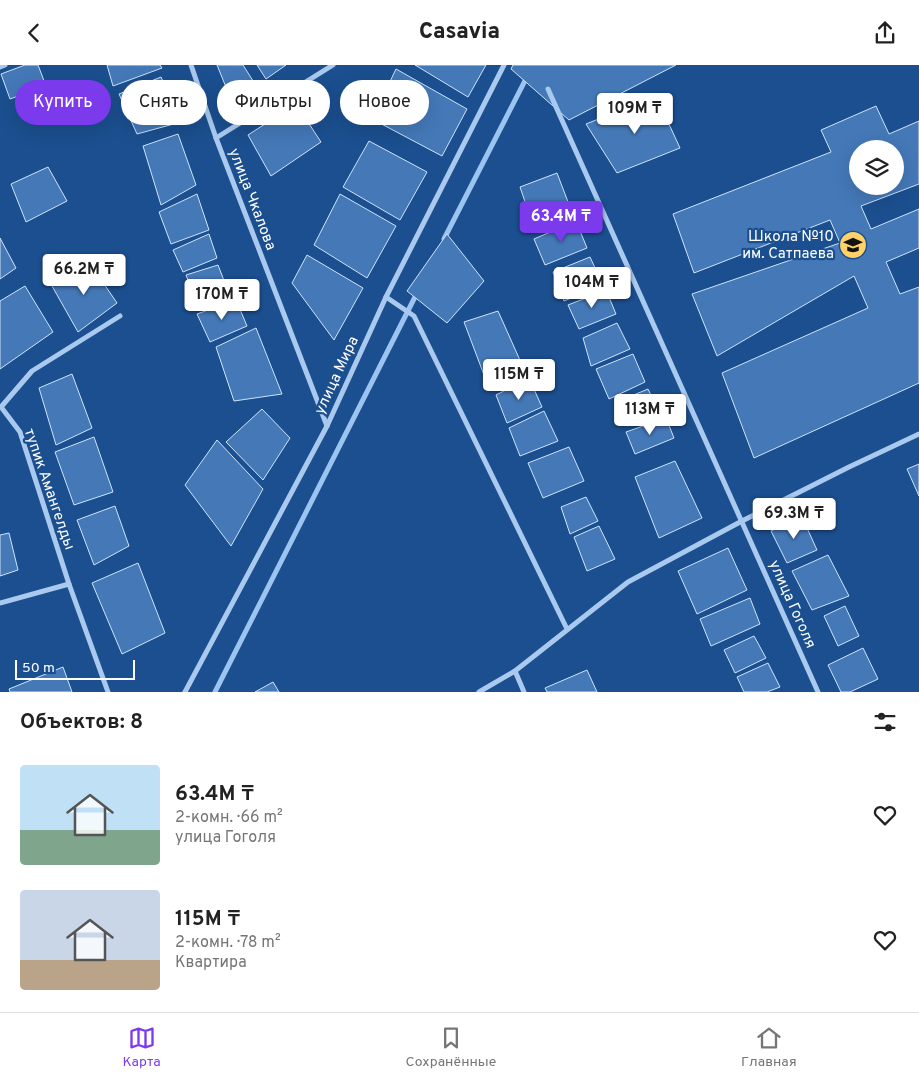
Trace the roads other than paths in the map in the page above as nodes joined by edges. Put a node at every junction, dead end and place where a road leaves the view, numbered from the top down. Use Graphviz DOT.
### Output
graph roads {
  1 [pos="5,65"];
  2 [pos="192,65"];
  3 [pos="333,65"];
  4 [pos="504,65"];
  5 [pos="0,67"];
  6 [pos="548,89"];
  7 [pos="216,138"];
  8 [pos="386,297"];
  9 [pos="120,316"];
  10 [pos="327,426"];
  11 [pos="919,434"];
  12 [pos="742,521"];
  13 [pos="69,584"];
  14 [pos="0,603"];
  15 [pos="567,629"];
  16 [pos="515,671"];
  17 [pos="108,692"];
  18 [pos="185,692"];
  19 [pos="479,692"];
  20 [pos="524,692"];
  21 [pos="818,692"];
  1 -- 5 [label="street"];
  2 -- 7 [label="street, улица Чкалова"];
  3 -- 7 [label="street"];
  4 -- 8 [label="street, улица Мира"];
  6 -- 12 [label="street, улица Гоголя"];
  7 -- 10 [label="street, улица Чкалова"];
  8 -- 10 [label="street, улица Мира"];
  8 -- 15 [label="street"];
  9 -- 13 [label="street, тупик Амангелды"];
  10 -- 18 [label="street, улица Мира"];
  11 -- 12 [label="street"];
  12 -- 15 [label="street"];
  12 -- 21 [label="street, улица Гоголя"];
  13 -- 14 [label="street"];
  13 -- 17 [label="street"];
  15 -- 16 [label="street"];
  16 -- 19 [label="street"];
  16 -- 20 [label="street"];
}
